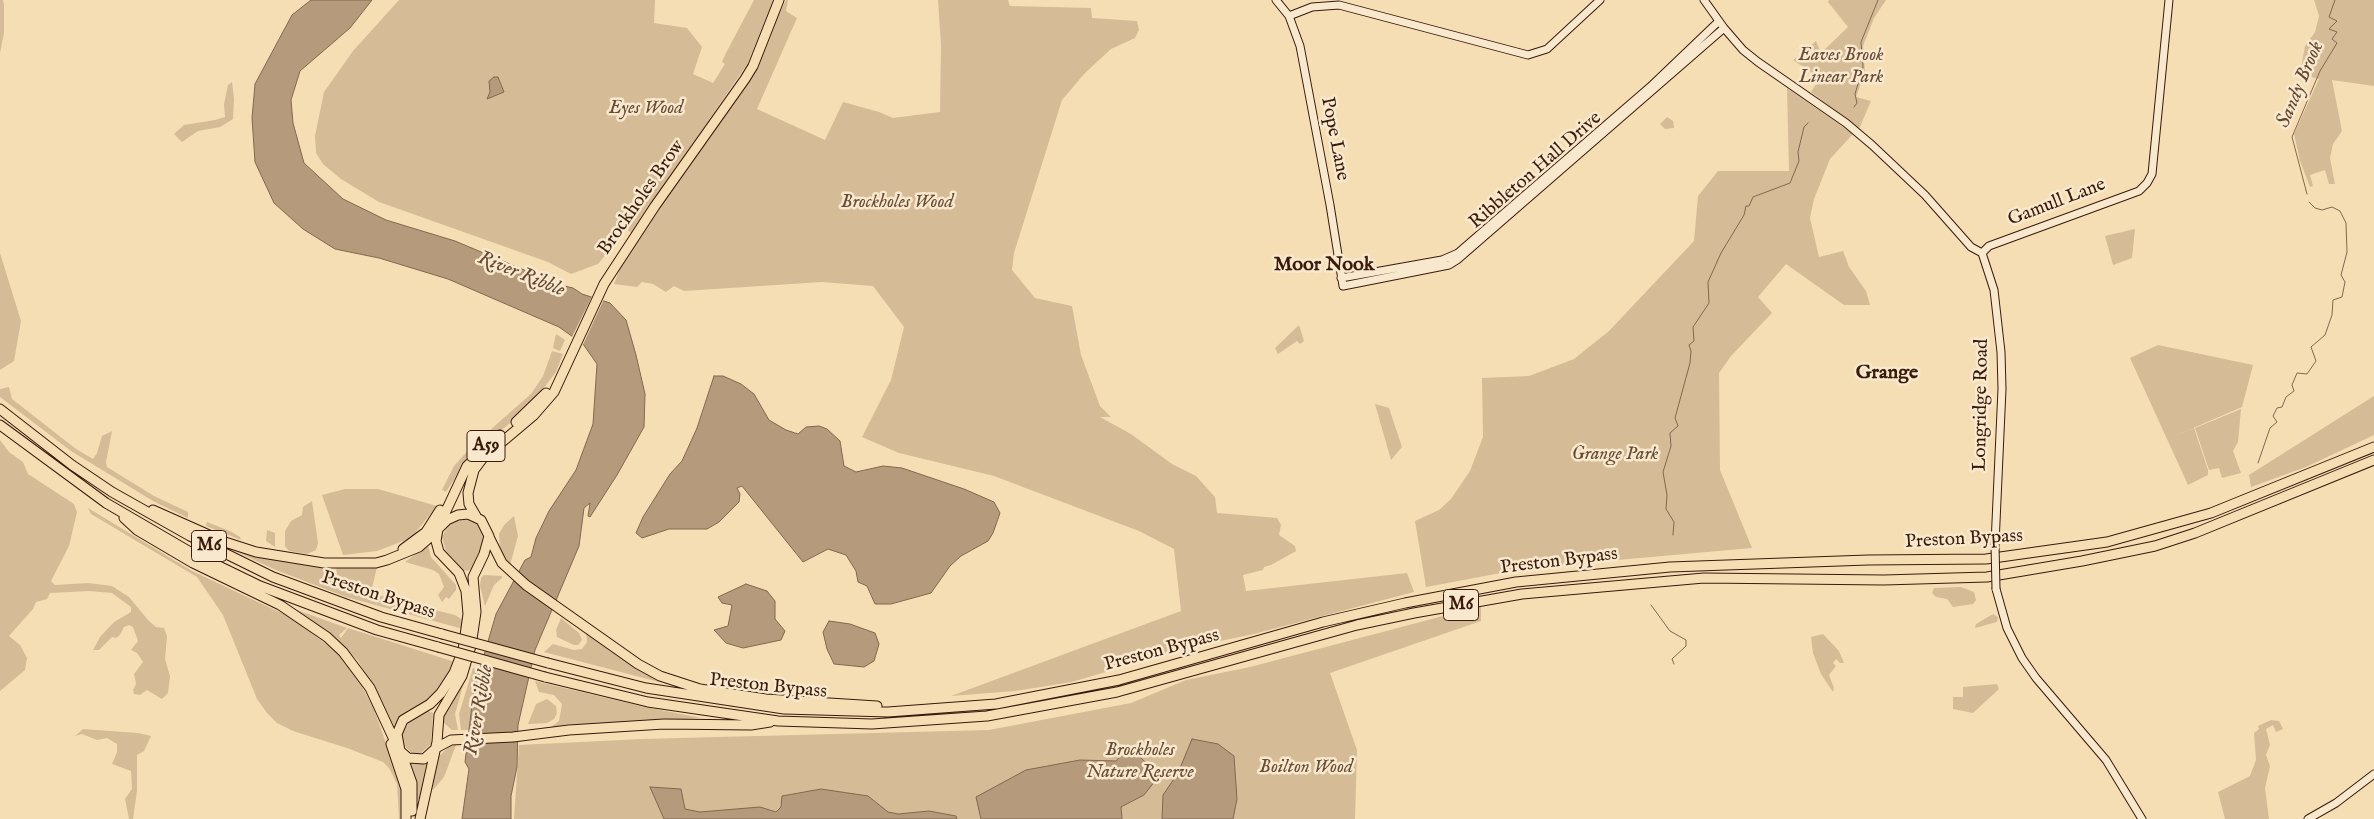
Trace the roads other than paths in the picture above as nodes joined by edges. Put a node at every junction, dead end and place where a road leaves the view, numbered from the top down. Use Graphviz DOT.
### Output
graph roads {
  1 [pos="779,0"];
  2 [pos="1600,0"];
  3 [pos="1704,0"];
  4 [pos="2169,0"];
  5 [pos="1277,1"];
  6 [pos="1289,16"];
  7 [pos="1719,21"];
  8 [pos="1724,28"];
  9 [pos="1652,89"];
  10 [pos="1982,253"];
  11 [pos="1455,258"];
  12 [pos="1341,278"];
  13 [pos="1343,286"];
  14 [pos="558,382"];
  15 [pos="0,409"];
  16 [pos="0,425"];
  17 [pos="2374,447"];
  18 [pos="2373,460"];
  19 [pos="467,466"];
  20 [pos="112,492"];
  21 [pos="106,503"];
  22 [pos="476,516"];
  23 [pos="438,530"];
  24 [pos="489,536"];
  25 [pos="358,563"];
  26 [pos="378,703"];
  27 [pos="925,709"];
  28 [pos="778,721"];
  29 [pos="436,748"];
  30 [pos="401,753"];
  31 [pos="2374,774"];
  32 [pos="406,819"];
  33 [pos="410,819"];
  34 [pos="420,819"];
  35 [pos="2142,819"];
  36 [pos="2308,819"];
  1 -- 14 [label="highway, Brockholes Brow / A59"];
  2 -- 6 [label="street"];
  3 -- 7 [label="street"];
  4 -- 10 [label="street, Gamull Lane"];
  5 -- 6 [label="street, Pope Lane"];
  6 -- 12 [label="street, Pope Lane"];
  7 -- 8 [label="street"];
  7 -- 9 [label="street, Ribbleton Hall Drive"];
  8 -- 9 [label="street, Ribbleton Hall Drive"];
  8 -- 10 [label="street"];
  9 -- 11 [label="street, Ribbleton Hall Drive"];
  10 -- 35 [label="street, Longridge Road, bridge"];
  11 -- 12 [label="street, Ribbleton Hall Drive"];
  11 -- 13 [label="street, Ribbleton Hall Drive"];
  12 -- 13 [label="street, Pope Lane"];
  14 -- 19 [label="highway, A59"];
  14 -- 22 [label="highway, A59"];
  15 -- 20 [label="highway, Preston Bypass / M6"];
  16 -- 21 [label="highway, Preston Bypass / M6"];
  17 -- 27 [label="highway, Preston Bypass / M6"];
  18 -- 28 [label="highway, Preston Bypass / M6"];
  19 -- 23 [label="highway, A59"];
  19 -- 25 [label="highway"];
  20 -- 25 [label="highway"];
  20 -- 27 [label="highway, Preston Bypass / M6, bridge"];
  21 -- 26 [label="highway"];
  21 -- 28 [label="highway, Preston Bypass / M6, bridge"];
  22 -- 23 [label="highway"];
  22 -- 24 [label="highway"];
  23 -- 25 [label="highway"];
  23 -- 30 [label="highway"];
  24 -- 27 [label="highway"];
  24 -- 29 [label="highway"];
  26 -- 30 [label="highway"];
  26 -- 32 [label="highway"];
  28 -- 29 [label="highway"];
  29 -- 30 [label="highway"];
  29 -- 34 [label="highway"];
  30 -- 33 [label="highway"];
  31 -- 36 [label="street"];
}
